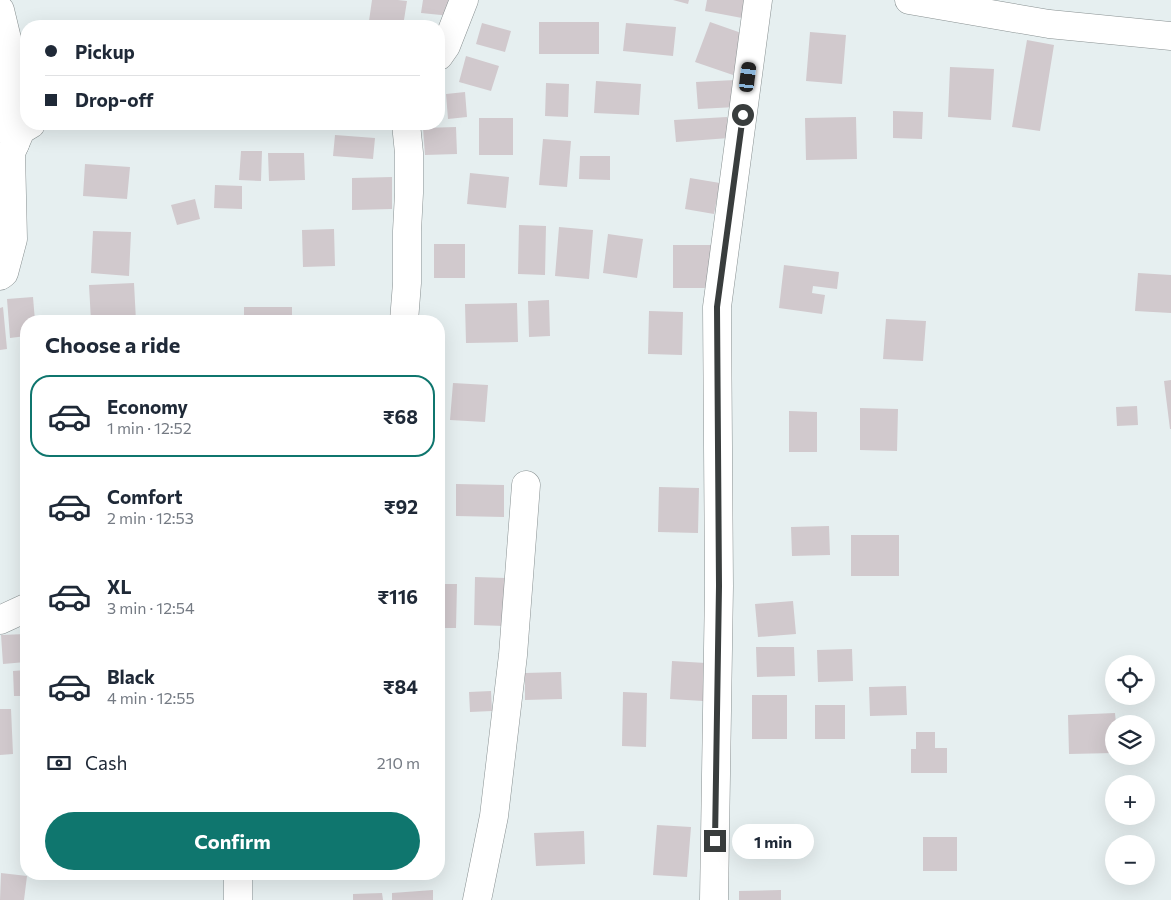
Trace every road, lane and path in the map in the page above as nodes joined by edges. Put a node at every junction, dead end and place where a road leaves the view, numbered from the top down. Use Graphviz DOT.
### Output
graph roads {
  1 [pos="464,0"];
  2 [pos="758,0"];
  3 [pos="909,0"];
  4 [pos="0,10"];
  5 [pos="1171,36"];
  6 [pos="445,47"];
  7 [pos="407,130"];
  8 [pos="23,134"];
  9 [pos="0,276"];
  10 [pos="404,315"];
  11 [pos="526,485"];
  12 [pos="20,611"];
  13 [pos="0,620"];
  14 [pos="238,880"];
  15 [pos="238,900"];
  16 [pos="477,900"];
  17 [pos="714,900"];
  1 -- 6 [label="street"];
  2 -- 17 [label="street"];
  3 -- 5 [label="street"];
  4 -- 8 [label="street"];
  7 -- 10 [label="street"];
  8 -- 9 [label="street"];
  11 -- 16 [label="street"];
  12 -- 13 [label="street"];
  14 -- 15 [label="street"];
}
